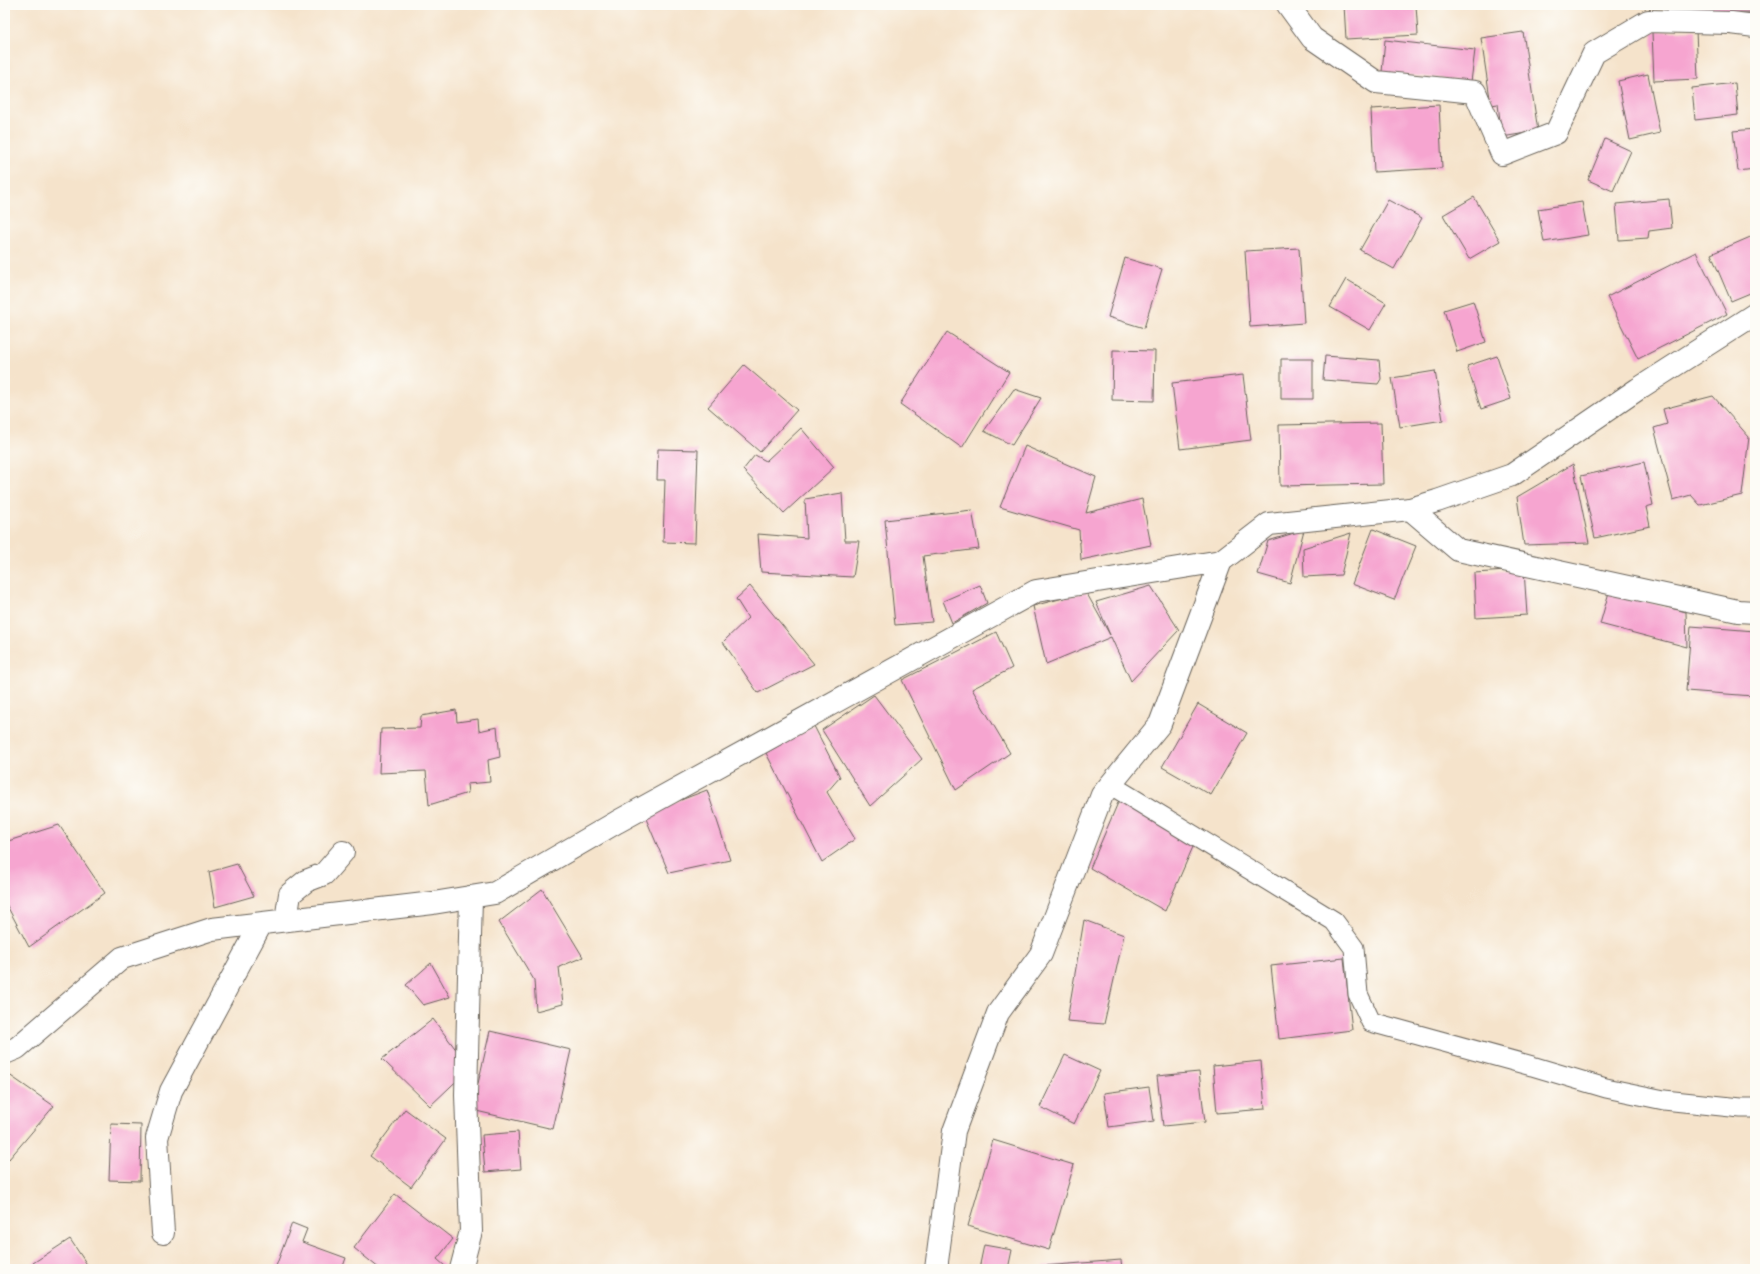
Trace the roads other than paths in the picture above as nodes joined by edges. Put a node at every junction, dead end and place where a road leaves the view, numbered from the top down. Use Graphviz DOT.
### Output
graph roads {
  1 [pos="1288,5"];
  2 [pos="1755,26"];
  3 [pos="1755,314"];
  4 [pos="1410,509"];
  5 [pos="1222,561"];
  6 [pos="1755,612"];
  7 [pos="1111,785"];
  8 [pos="343,852"];
  9 [pos="471,897"];
  10 [pos="286,920"];
  11 [pos="261,924"];
  12 [pos="5,1053"];
  13 [pos="1755,1108"];
  14 [pos="163,1233"];
  15 [pos="461,1269"];
  16 [pos="936,1269"];
  1 -- 2 [label="street"];
  3 -- 4 [label="street"];
  4 -- 5 [label="street"];
  4 -- 6 [label="street"];
  5 -- 7 [label="street"];
  5 -- 9 [label="street"];
  7 -- 13 [label="lane"];
  7 -- 16 [label="street"];
  8 -- 10 [label="street"];
  9 -- 10 [label="street"];
  9 -- 15 [label="street"];
  10 -- 11 [label="street"];
  11 -- 12 [label="street"];
  11 -- 14 [label="street"];
}
